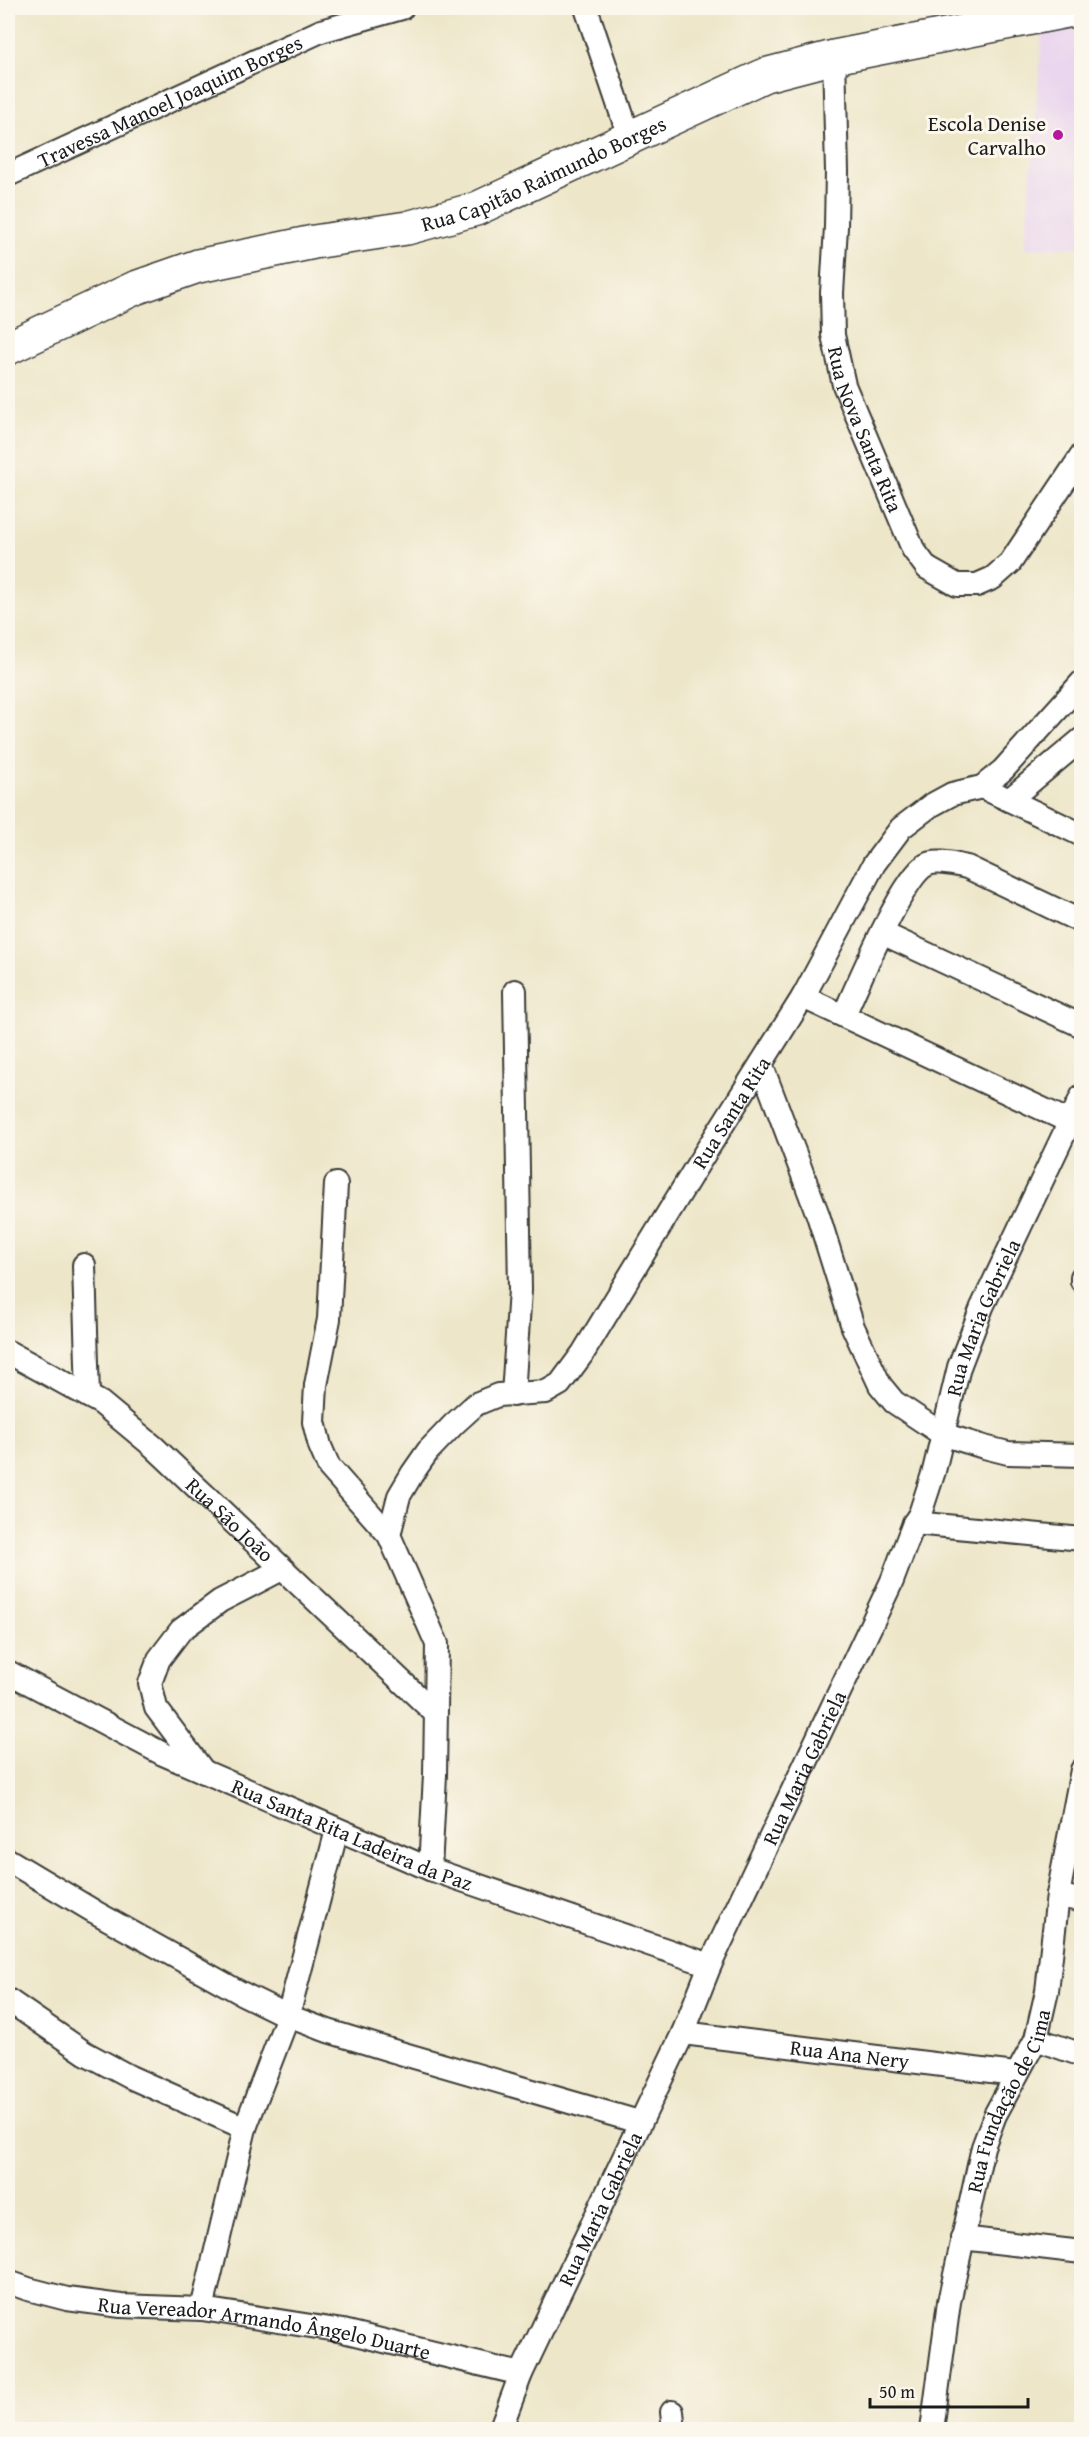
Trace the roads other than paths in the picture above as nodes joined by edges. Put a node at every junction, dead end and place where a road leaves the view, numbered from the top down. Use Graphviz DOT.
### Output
graph roads {
  1 [pos="402,8"];
  2 [pos="585,8"];
  3 [pos="1080,8"];
  4 [pos="834,57"];
  5 [pos="630,139"];
  6 [pos="8,175"];
  7 [pos="8,348"];
  8 [pos="1082,454"];
  9 [pos="1082,681"];
  10 [pos="1082,739"];
  11 [pos="982,787"];
  12 [pos="1009,800"];
  13 [pos="1082,835"];
  14 [pos="1082,922"];
  15 [pos="882,933"];
  16 [pos="515,991"];
  17 [pos="803,997"];
  18 [pos="844,1015"];
  19 [pos="1082,1026"];
  20 [pos="761,1064"];
  21 [pos="1082,1096"];
  22 [pos="1068,1121"];
  23 [pos="336,1184"];
  24 [pos="84,1265"];
  25 [pos="8,1352"];
  26 [pos="513,1395"];
  27 [pos="88,1396"];
  28 [pos="942,1434"];
  29 [pos="1082,1455"];
  30 [pos="914,1523"];
  31 [pos="389,1535"];
  32 [pos="1082,1539"];
  33 [pos="282,1569"];
  34 [pos="8,1672"];
  35 [pos="435,1712"];
  36 [pos="1082,1770"];
  37 [pos="205,1773"];
  38 [pos="337,1830"];
  39 [pos="8,1860"];
  40 [pos="430,1869"];
  41 [pos="1058,1895"];
  42 [pos="1082,1901"];
  43 [pos="711,1965"];
  44 [pos="8,2000"];
  45 [pos="288,2016"];
  46 [pos="683,2033"];
  47 [pos="1036,2038"];
  48 [pos="1082,2055"];
  49 [pos="1015,2074"];
  50 [pos="639,2122"];
  51 [pos="245,2128"];
  52 [pos="962,2238"];
  53 [pos="1082,2252"];
  54 [pos="8,2282"];
  55 [pos="201,2308"];
  56 [pos="521,2374"];
  57 [pos="500,2430"];
  58 [pos="932,2430"];
  1 -- 6 [label="street, Travessa Manoel Joaquim Borges"];
  2 -- 5 [label="street"];
  3 -- 4 [label="street, Rua Capitão Raimundo Borges"];
  4 -- 5 [label="street, Rua Capitão Raimundo Borges"];
  4 -- 8 [label="street, Rua Nova Santa Rita"];
  5 -- 7 [label="street, Rua Capitão Raimundo Borges"];
  9 -- 11 [label="street, Rua Santa Rita"];
  10 -- 12 [label="street"];
  11 -- 12 [label="street"];
  11 -- 17 [label="street, Rua Santa Rita"];
  12 -- 13 [label="street"];
  14 -- 15 [label="street"];
  15 -- 18 [label="street"];
  15 -- 19 [label="street"];
  16 -- 26 [label="street"];
  17 -- 18 [label="street"];
  17 -- 20 [label="street, Rua Santa Rita"];
  18 -- 22 [label="street"];
  20 -- 26 [label="street, Rua Santa Rita"];
  20 -- 28 [label="street"];
  21 -- 22 [label="street, Rua Maria Gabriela"];
  22 -- 28 [label="street, Rua Maria Gabriela"];
  23 -- 31 [label="street"];
  24 -- 27 [label="street"];
  25 -- 27 [label="street, Rua São João"];
  26 -- 31 [label="street, Rua Santa Rita"];
  27 -- 33 [label="street, Rua São João"];
  28 -- 29 [label="street"];
  28 -- 30 [label="street, Rua Maria Gabriela"];
  30 -- 32 [label="street"];
  30 -- 43 [label="street, Rua Maria Gabriela"];
  31 -- 35 [label="street"];
  33 -- 35 [label="street, Rua São João"];
  33 -- 37 [label="street"];
  34 -- 37 [label="street, Rua Santa Rita Ladeira da Paz"];
  35 -- 40 [label="street"];
  36 -- 41 [label="street, Rua Fundação de Cima"];
  37 -- 38 [label="street, Rua Santa Rita Ladeira da Paz"];
  38 -- 40 [label="street, Rua Santa Rita Ladeira da Paz"];
  38 -- 45 [label="street"];
  39 -- 45 [label="street"];
  40 -- 43 [label="street, Rua Santa Rita Ladeira da Paz"];
  41 -- 42 [label="street"];
  41 -- 47 [label="street, Rua Fundação de Cima"];
  43 -- 46 [label="street, Rua Maria Gabriela"];
  44 -- 51 [label="street"];
  45 -- 50 [label="street"];
  45 -- 51 [label="street"];
  46 -- 49 [label="street, Rua Ana Nery"];
  46 -- 50 [label="street, Rua Maria Gabriela"];
  47 -- 48 [label="street"];
  47 -- 49 [label="street, Rua Fundação de Cima"];
  49 -- 52 [label="street, Rua Fundação de Cima"];
  50 -- 56 [label="street, Rua Maria Gabriela"];
  51 -- 55 [label="street"];
  52 -- 53 [label="street"];
  52 -- 58 [label="street, Rua Fundação de Cima"];
  54 -- 55 [label="street, Rua Vereador Armando Ângelo Duarte"];
  55 -- 56 [label="street, Rua Vereador Armando Ângelo Duarte"];
  56 -- 57 [label="street, Rua Maria Gabriela"];
}
